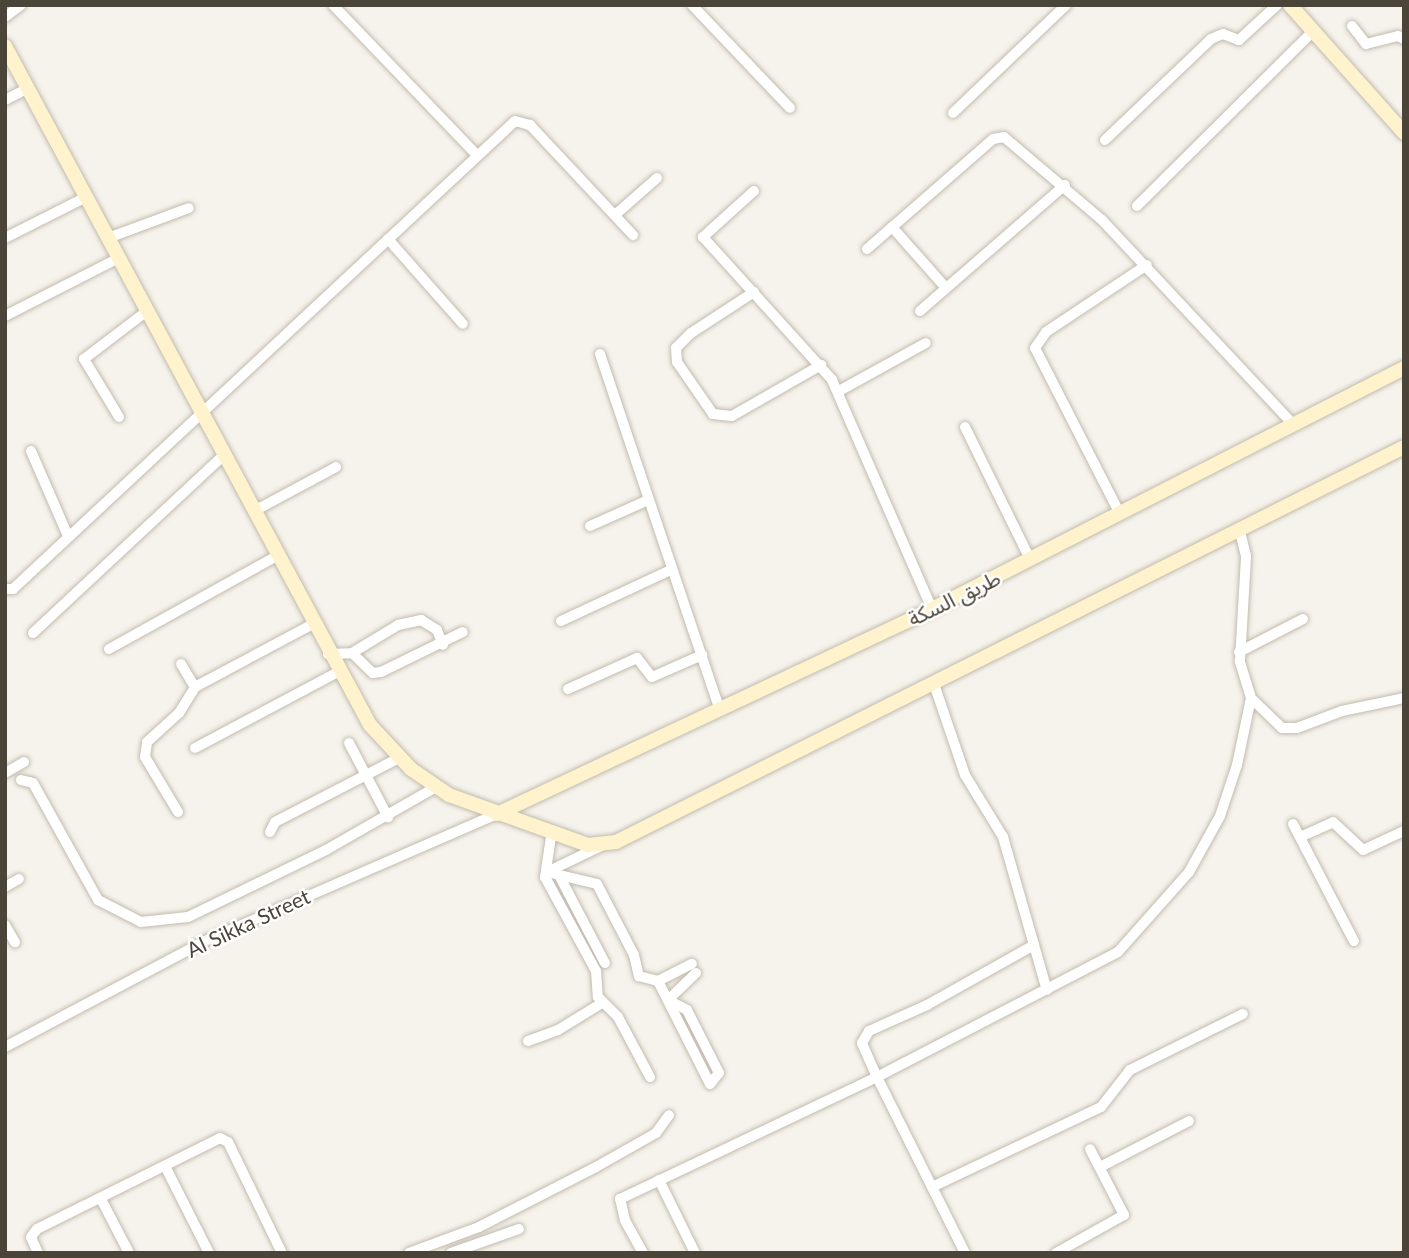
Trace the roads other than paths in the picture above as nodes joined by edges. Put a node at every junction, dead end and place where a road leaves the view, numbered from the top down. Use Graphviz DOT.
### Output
graph roads {
  1 [pos="21,5"];
  2 [pos="333,5"];
  3 [pos="692,5"];
  4 [pos="1066,5"];
  5 [pos="1277,5"];
  6 [pos="1290,5"];
  7 [pos="5,17"];
  8 [pos="1352,26"];
  9 [pos="1314,30"];
  10 [pos="1404,39"];
  11 [pos="5,46"];
  12 [pos="27,89"];
  13 [pos="5,100"];
  14 [pos="790,108"];
  15 [pos="953,113"];
  16 [pos="1404,133"];
  17 [pos="1105,140"];
  18 [pos="477,155"];
  19 [pos="657,178"];
  20 [pos="1065,186"];
  21 [pos="754,191"];
  22 [pos="86,197"];
  23 [pos="1136,206"];
  24 [pos="189,208"];
  25 [pos="615,215"];
  26 [pos="892,227"];
  27 [pos="634,235"];
  28 [pos="5,238"];
  29 [pos="108,238"];
  30 [pos="388,239"];
  31 [pos="867,249"];
  32 [pos="119,258"];
  33 [pos="1147,265"];
  34 [pos="946,288"];
  35 [pos="754,292"];
  36 [pos="920,310"];
  37 [pos="147,311"];
  38 [pos="5,316"];
  39 [pos="463,324"];
  40 [pos="926,342"];
  41 [pos="600,354"];
  42 [pos="821,365"];
  43 [pos="1404,368"];
  44 [pos="839,391"];
  45 [pos="201,410"];
  46 [pos="119,417"];
  47 [pos="1294,425"];
  48 [pos="965,427"];
  49 [pos="1404,447"];
  50 [pos="31,451"];
  51 [pos="224,455"];
  52 [pos="336,467"];
  53 [pos="648,500"];
  54 [pos="254,510"];
  55 [pos="1119,512"];
  56 [pos="590,526"];
  57 [pos="1240,532"];
  58 [pos="68,536"];
  59 [pos="277,556"];
  60 [pos="1030,559"];
  61 [pos="671,569"];
  62 [pos="5,589"];
  63 [pos="932,609"];
  64 [pos="1303,619"];
  65 [pos="561,621"];
  66 [pos="313,624"];
  67 [pos="463,632"];
  68 [pos="33,633"];
  69 [pos="443,645"];
  70 [pos="110,649"];
  71 [pos="1240,652"];
  72 [pos="352,653"];
  73 [pos="328,654"];
  74 [pos="702,655"];
  75 [pos="181,664"];
  76 [pos="338,673"];
  77 [pos="934,684"];
  78 [pos="195,687"];
  79 [pos="568,689"];
  80 [pos="1251,698"];
  81 [pos="1404,698"];
  82 [pos="719,707"];
  83 [pos="349,743"];
  84 [pos="195,748"];
  85 [pos="399,758"];
  86 [pos="23,762"];
  87 [pos="5,773"];
  88 [pos="365,775"];
  89 [pos="21,780"];
  90 [pos="436,787"];
  91 [pos="178,812"];
  92 [pos="497,814"];
  93 [pos="388,817"];
  94 [pos="1293,824"];
  95 [pos="552,830"];
  96 [pos="1404,831"];
  97 [pos="270,832"];
  98 [pos="1300,837"];
  99 [pos="600,846"];
  100 [pos="547,872"];
  101 [pos="560,877"];
  102 [pos="19,879"];
  103 [pos="5,887"];
  104 [pos="5,925"];
  105 [pos="1354,941"];
  106 [pos="15,943"];
  107 [pos="1034,945"];
  108 [pos="605,963"];
  109 [pos="658,981"];
  110 [pos="1047,990"];
  111 [pos="668,1000"];
  112 [pos="603,1003"];
  113 [pos="1243,1014"];
  114 [pos="528,1041"];
  115 [pos="5,1047"];
  116 [pos="710,1054"];
  117 [pos="694,1056"];
  118 [pos="650,1077"];
  119 [pos="877,1077"];
  120 [pos="669,1115"];
  121 [pos="1189,1121"];
  122 [pos="1090,1149"];
  123 [pos="165,1166"];
  124 [pos="1100,1167"];
  125 [pos="659,1180"];
  126 [pos="932,1187"];
  127 [pos="101,1199"];
  128 [pos="519,1229"];
  129 [pos="467,1232"];
  130 [pos="473,1244"];
  131 [pos="38,1253"];
  132 [pos="129,1253"];
  133 [pos="209,1253"];
  134 [pos="282,1253"];
  135 [pos="409,1253"];
  136 [pos="451,1253"];
  137 [pos="643,1253"];
  138 [pos="695,1253"];
  139 [pos="965,1253"];
  140 [pos="1056,1253"];
  1 -- 7 [label="street"];
  2 -- 18 [label="street"];
  3 -- 14 [label="street"];
  4 -- 15 [label="street"];
  5 -- 17 [label="street"];
  6 -- 9 [label="main road"];
  8 -- 10 [label="street"];
  9 -- 16 [label="main road"];
  9 -- 23 [label="street"];
  11 -- 12 [label="main road"];
  12 -- 13 [label="street"];
  12 -- 22 [label="main road"];
  18 -- 25 [label="street"];
  18 -- 30 [label="street"];
  19 -- 25 [label="street"];
  20 -- 26 [label="street"];
  20 -- 33 [label="street"];
  20 -- 34 [label="street"];
  21 -- 35 [label="street"];
  22 -- 28 [label="street"];
  22 -- 29 [label="main road"];
  24 -- 29 [label="street"];
  25 -- 27 [label="street"];
  26 -- 31 [label="street"];
  26 -- 34 [label="street"];
  29 -- 32 [label="main road"];
  30 -- 39 [label="street"];
  30 -- 45 [label="street"];
  32 -- 37 [label="main road"];
  32 -- 38 [label="street"];
  33 -- 47 [label="street"];
  33 -- 55 [label="street"];
  34 -- 36 [label="street"];
  35 -- 42 [label="street"];
  35 -- 42 [label="street"];
  37 -- 45 [label="main road"];
  37 -- 46 [label="street"];
  40 -- 44 [label="street"];
  41 -- 53 [label="street"];
  42 -- 44 [label="street"];
  43 -- 47 [label="main road, طريق السكة"];
  44 -- 63 [label="street"];
  45 -- 51 [label="main road"];
  45 -- 58 [label="street"];
  47 -- 55 [label="main road, طريق السكة"];
  48 -- 60 [label="street"];
  49 -- 57 [label="main road"];
  50 -- 58 [label="street"];
  51 -- 54 [label="main road"];
  51 -- 68 [label="street"];
  52 -- 54 [label="street"];
  53 -- 56 [label="street"];
  53 -- 61 [label="street"];
  54 -- 59 [label="main road"];
  55 -- 60 [label="main road, طريق السكة"];
  57 -- 71 [label="street"];
  57 -- 77 [label="main road"];
  58 -- 62 [label="street"];
  59 -- 66 [label="main road"];
  59 -- 70 [label="street"];
  60 -- 63 [label="main road, طريق السكة"];
  61 -- 65 [label="street"];
  61 -- 74 [label="street"];
  63 -- 82 [label="main road, طريق السكة"];
  64 -- 71 [label="street"];
  66 -- 73 [label="main road"];
  66 -- 78 [label="street"];
  67 -- 69 [label="street"];
  69 -- 72 [label="street"];
  69 -- 72 [label="street"];
  71 -- 80 [label="street"];
  72 -- 73 [label="street"];
  73 -- 76 [label="main road"];
  74 -- 79 [label="street"];
  74 -- 82 [label="street"];
  75 -- 78 [label="street"];
  76 -- 84 [label="street"];
  76 -- 85 [label="main road"];
  77 -- 99 [label="main road"];
  77 -- 107 [label="street"];
  78 -- 91 [label="street"];
  80 -- 81 [label="street"];
  80 -- 110 [label="street"];
  82 -- 92 [label="main road, طريق السكة"];
  83 -- 88 [label="street"];
  85 -- 88 [label="street"];
  85 -- 90 [label="main road"];
  86 -- 87 [label="street"];
  88 -- 93 [label="street"];
  88 -- 97 [label="street"];
  89 -- 93 [label="street"];
  90 -- 92 [label="main road"];
  90 -- 93 [label="street"];
  92 -- 95 [label="main road"];
  92 -- 115 [label="street, Al Sikka Street"];
  94 -- 98 [label="street"];
  95 -- 99 [label="main road"];
  95 -- 100 [label="street"];
  96 -- 98 [label="street"];
  98 -- 105 [label="street"];
  99 -- 100 [label="street"];
  100 -- 101 [label="street"];
  100 -- 112 [label="street"];
  101 -- 108 [label="street"];
  101 -- 109 [label="street"];
  102 -- 103 [label="street"];
  104 -- 106 [label="street"];
  107 -- 110 [label="street"];
  107 -- 119 [label="street"];
  109 -- 111 [label="street"];
  109 -- 111 [label="street"];
  110 -- 119 [label="street"];
  111 -- 116 [label="street"];
  111 -- 117 [label="street"];
  112 -- 114 [label="street"];
  112 -- 118 [label="street"];
  113 -- 126 [label="street"];
  116 -- 117 [label="street"];
  116 -- 117 [label="street"];
  119 -- 125 [label="street"];
  119 -- 126 [label="street"];
  120 -- 129 [label="street"];
  121 -- 124 [label="street"];
  122 -- 124 [label="street"];
  123 -- 127 [label="street"];
  123 -- 133 [label="street"];
  123 -- 134 [label="street"];
  124 -- 140 [label="street"];
  125 -- 137 [label="street"];
  125 -- 138 [label="street"];
  126 -- 139 [label="street"];
  127 -- 131 [label="street"];
  127 -- 132 [label="street"];
  128 -- 130 [label="street"];
  129 -- 130 [label="street"];
  129 -- 135 [label="street"];
  130 -- 136 [label="street"];
}
